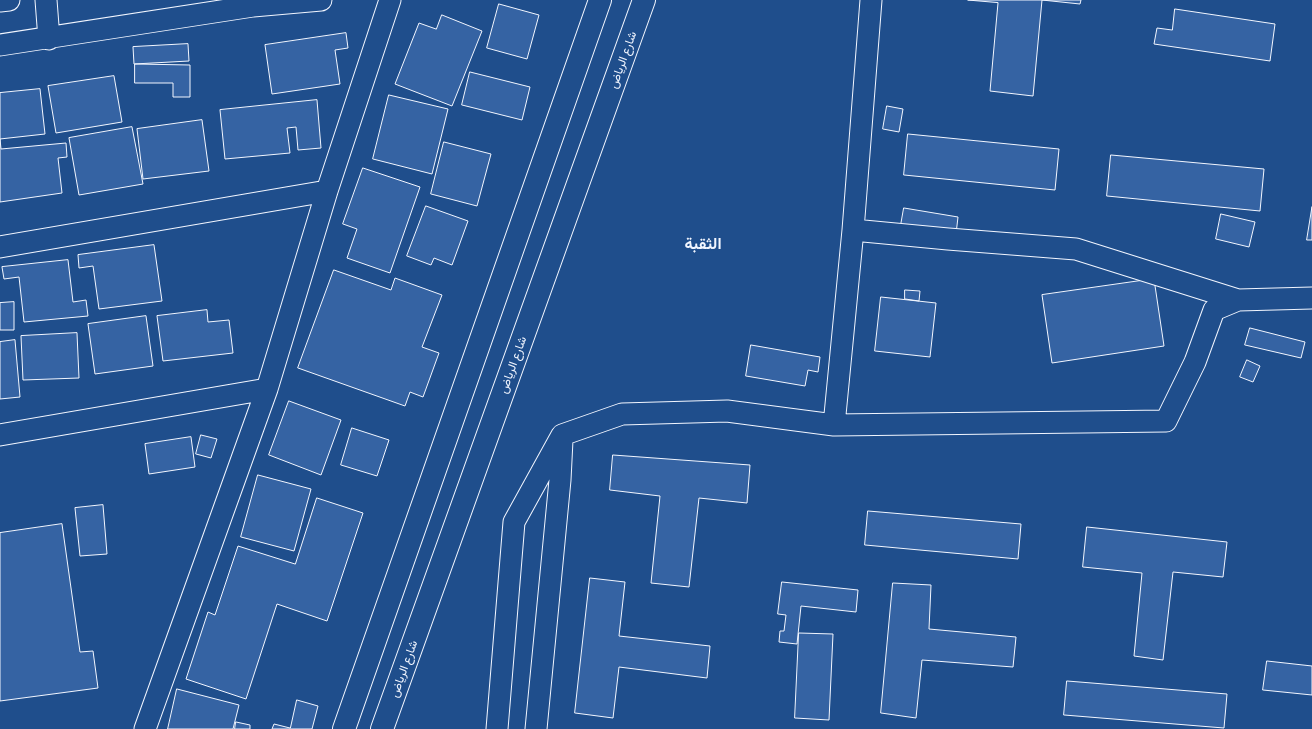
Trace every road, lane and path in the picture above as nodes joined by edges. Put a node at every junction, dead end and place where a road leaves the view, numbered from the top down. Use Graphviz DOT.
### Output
graph roads {
  1 [pos="9,0"];
  2 [pos="46,0"];
  3 [pos="321,0"];
  4 [pos="390,0"];
  5 [pos="600,0"];
  6 [pos="644,0"];
  7 [pos="871,0"];
  8 [pos="0,1"];
  9 [pos="252,3"];
  10 [pos="49,39"];
  11 [pos="0,45"];
  12 [pos="327,191"];
  13 [pos="853,230"];
  14 [pos="0,247"];
  15 [pos="1312,298"];
  16 [pos="1238,300"];
  17 [pos="267,389"];
  18 [pos="834,425"];
  19 [pos="0,435"];
  20 [pos="562,435"];
  21 [pos="370,658"];
  22 [pos="404,669"];
  23 [pos="145,729"];
  24 [pos="344,729"];
  25 [pos="382,729"];
  26 [pos="497,729"];
  27 [pos="536,729"];
  1 -- 8 [label="street"];
  2 -- 10 [label="street"];
  3 -- 9 [label="street"];
  4 -- 12 [label="street"];
  5 -- 21 [label="main road"];
  6 -- 22 [label="main road, شارع الرياض"];
  7 -- 13 [label="street"];
  9 -- 10 [label="street"];
  10 -- 11 [label="street"];
  12 -- 14 [label="street"];
  12 -- 17 [label="street"];
  13 -- 16 [label="street"];
  13 -- 18 [label="street"];
  15 -- 16 [label="street"];
  16 -- 18 [label="street"];
  17 -- 19 [label="street"];
  17 -- 23 [label="street"];
  18 -- 20 [label="street"];
  20 -- 26 [label="street"];
  20 -- 27 [label="street"];
  21 -- 22 [label="main road"];
  21 -- 24 [label="main road"];
  22 -- 25 [label="main road, شارع الرياض"];
}
